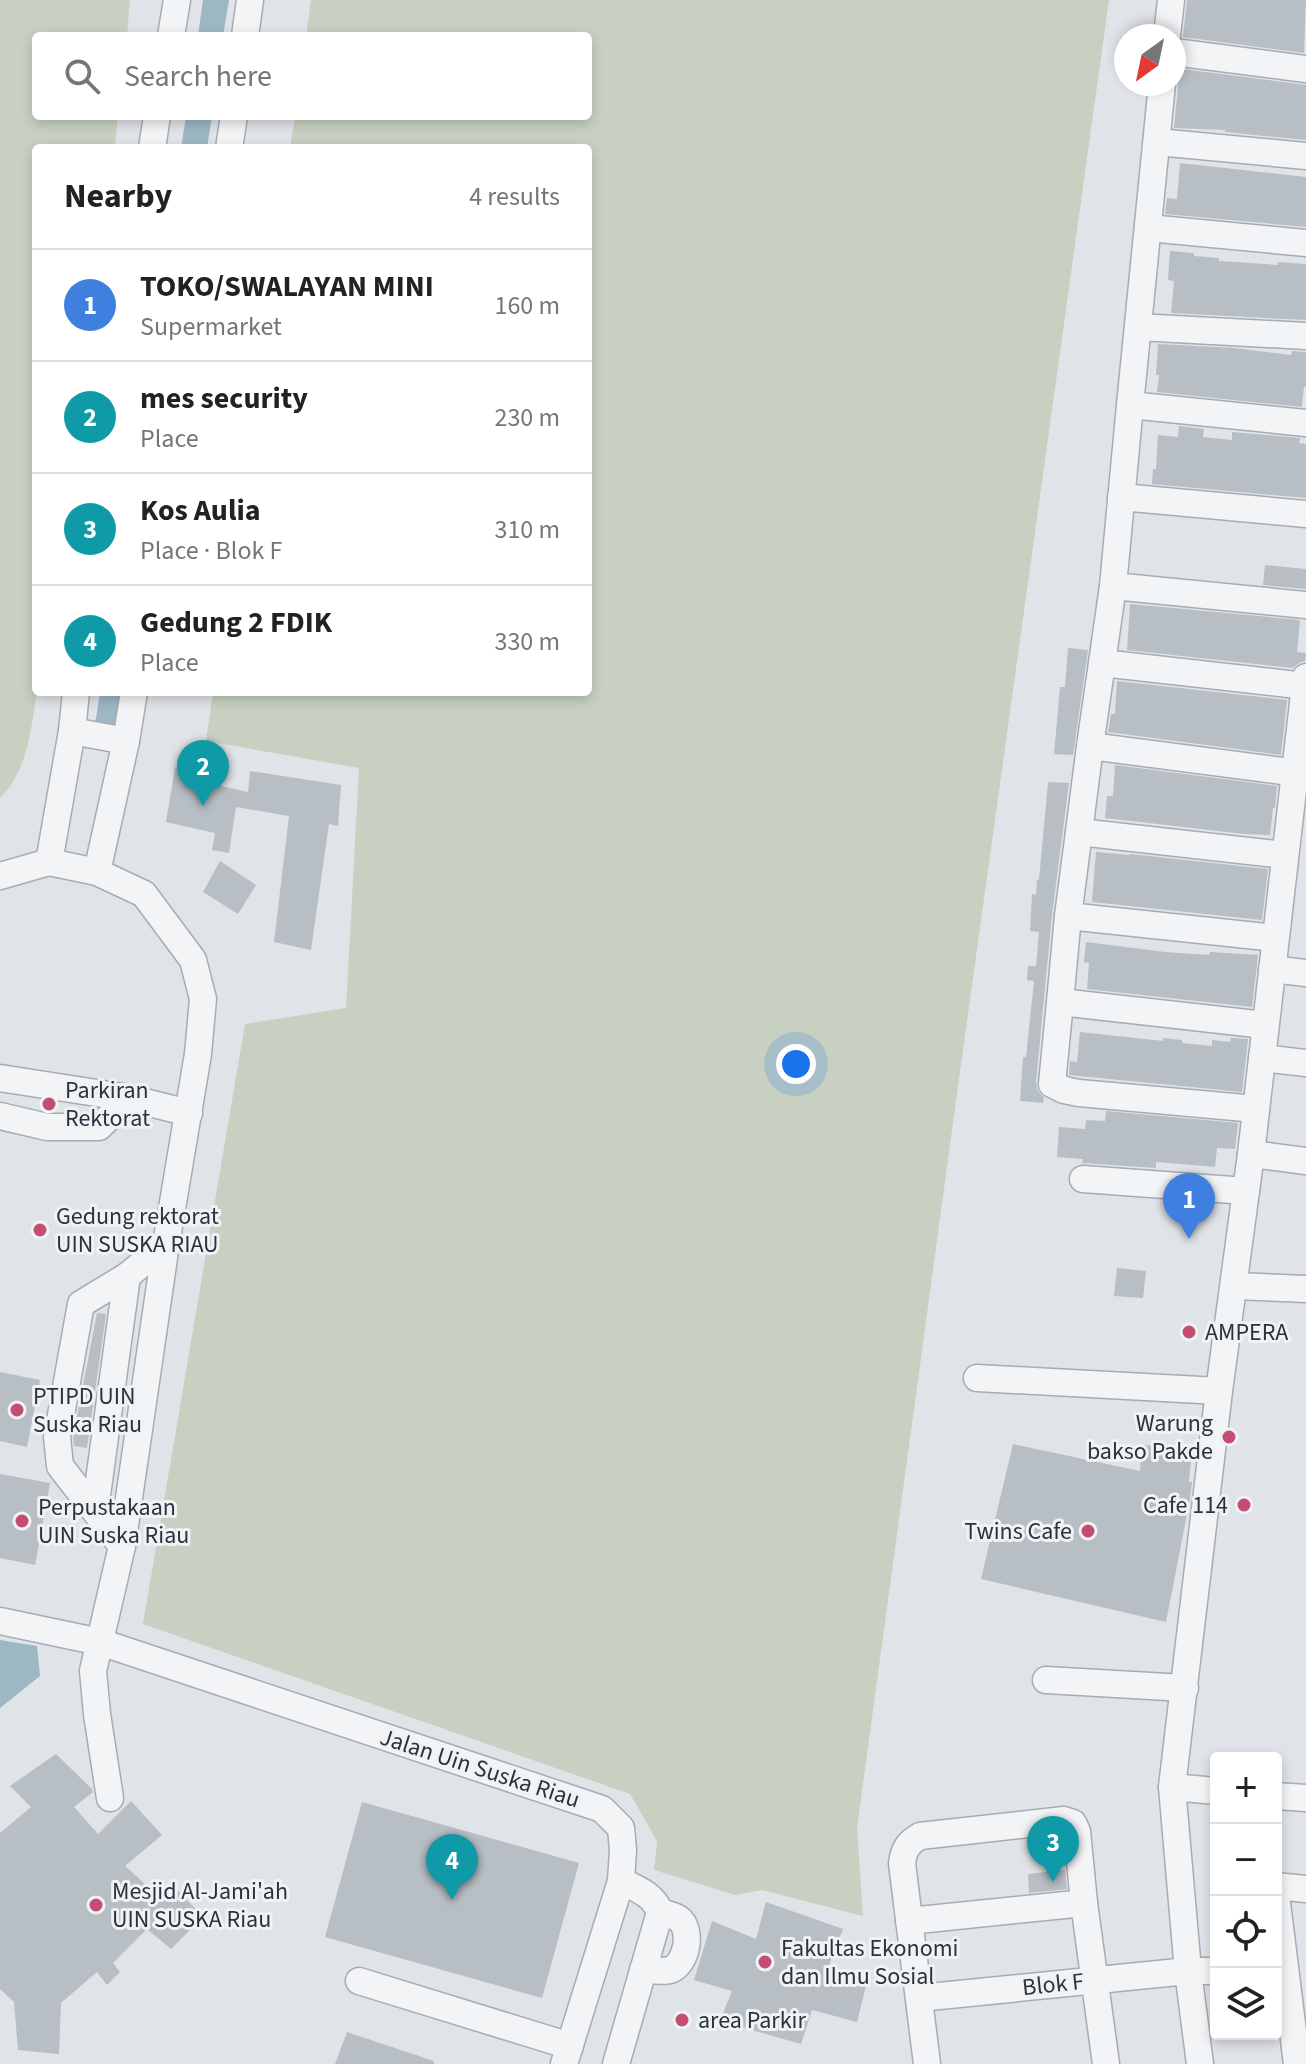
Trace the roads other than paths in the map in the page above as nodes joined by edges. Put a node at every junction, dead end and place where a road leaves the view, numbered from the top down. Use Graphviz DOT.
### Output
graph roads {
  1 [pos="177,0"];
  2 [pos="250,0"];
  3 [pos="1171,0"];
  4 [pos="1168,24"];
  5 [pos="172,32"];
  6 [pos="246,32"];
  7 [pos="1186,54"];
  8 [pos="1306,69"];
  9 [pos="1161,96"];
  10 [pos="156,120"];
  11 [pos="233,120"];
  12 [pos="1157,142"];
  13 [pos="153,144"];
  14 [pos="230,144"];
  15 [pos="1306,156"];
  16 [pos="1148,228"];
  17 [pos="1306,243"];
  18 [pos="1138,327"];
  19 [pos="1306,336"];
  20 [pos="1130,405"];
  21 [pos="1306,423"];
  22 [pos="1121,497"];
  23 [pos="1306,514"];
  24 [pos="1113,586"];
  25 [pos="1306,605"];
  26 [pos="1102,663"];
  27 [pos="1306,683"];
  28 [pos="76,696"];
  29 [pos="133,696"];
  30 [pos="77,732"];
  31 [pos="120,740"];
  32 [pos="1090,746"];
  33 [pos="1300,774"];
  34 [pos="1079,832"];
  35 [pos="49,862"];
  36 [pos="97,872"];
  37 [pos="1291,873"];
  38 [pos="0,876"];
  39 [pos="1068,916"];
  40 [pos="1275,938"];
  41 [pos="1272,969"];
  42 [pos="1306,973"];
  43 [pos="1060,1002"];
  44 [pos="1265,1025"];
  45 [pos="1262,1058"];
  46 [pos="1306,1063"];
  47 [pos="0,1078"];
  48 [pos="129,1098"];
  49 [pos="1256,1109"];
  50 [pos="189,1113"];
  51 [pos="0,1116"];
  52 [pos="1251,1154"];
  53 [pos="1306,1161"];
  54 [pos="1083,1179"];
  55 [pos="1246,1191"];
  56 [pos="166,1244"];
  57 [pos="127,1276"];
  58 [pos="1234,1286"];
  59 [pos="1306,1289"];
  60 [pos="977,1378"];
  61 [pos="1219,1391"];
  62 [pos="95,1510"];
  63 [pos="122,1546"];
  64 [pos="0,1621"];
  65 [pos="100,1642"];
  66 [pos="1046,1680"];
  67 [pos="1185,1688"];
  68 [pos="1172,1787"];
  69 [pos="1210,1790"];
  70 [pos="1282,1796"];
  71 [pos="110,1798"];
  72 [pos="1306,1798"];
  73 [pos="621,1881"];
  74 [pos="1282,1887"];
  75 [pos="1306,1889"];
  76 [pos="1276,1896"];
  77 [pos="1084,1903"];
  78 [pos="909,1921"];
  79 [pos="1188,1971"];
  80 [pos="1210,1971"];
  81 [pos="1289,1971"];
  82 [pos="1095,1980"];
  83 [pos="359,1981"];
  84 [pos="919,1998"];
  85 [pos="567,2055"];
  86 [pos="616,2064"];
  87 [pos="927,2064"];
  88 [pos="1106,2064"];
  89 [pos="1200,2064"];
  90 [pos="1297,2064"];
  1 -- 5 [label="street"];
  2 -- 6 [label="street"];
  3 -- 4 [label="street"];
  7 -- 8 [label="street"];
  9 -- 12 [label="street"];
  10 -- 13 [label="street"];
  11 -- 14 [label="street"];
  12 -- 15 [label="street"];
  12 -- 16 [label="street"];
  16 -- 17 [label="street"];
  16 -- 18 [label="street"];
  18 -- 19 [label="street"];
  18 -- 20 [label="street"];
  20 -- 21 [label="street"];
  20 -- 22 [label="street"];
  22 -- 23 [label="street"];
  22 -- 24 [label="street"];
  24 -- 25 [label="street"];
  24 -- 26 [label="street"];
  26 -- 27 [label="street"];
  26 -- 32 [label="street"];
  27 -- 33 [label="street"];
  28 -- 30 [label="street"];
  29 -- 31 [label="street"];
  30 -- 31 [label="street"];
  30 -- 35 [label="street"];
  31 -- 36 [label="street"];
  32 -- 33 [label="street"];
  32 -- 34 [label="street"];
  33 -- 37 [label="street"];
  34 -- 37 [label="street"];
  34 -- 39 [label="street"];
  35 -- 36 [label="street"];
  35 -- 38 [label="street"];
  36 -- 50 [label="street"];
  37 -- 40 [label="street"];
  39 -- 40 [label="street"];
  39 -- 43 [label="street"];
  40 -- 41 [label="street"];
  41 -- 42 [label="street"];
  41 -- 44 [label="street"];
  43 -- 44 [label="street"];
  43 -- 49 [label="street"];
  44 -- 45 [label="street"];
  45 -- 46 [label="street"];
  45 -- 49 [label="street"];
  47 -- 48 [label="street"];
  48 -- 50 [label="street"];
  48 -- 51 [label="street"];
  49 -- 52 [label="street"];
  50 -- 56 [label="street"];
  52 -- 53 [label="street"];
  52 -- 55 [label="street"];
  54 -- 55 [label="street"];
  55 -- 58 [label="street"];
  56 -- 57 [label="street"];
  56 -- 63 [label="street"];
  57 -- 62 [label="street"];
  57 -- 62 [label="street"];
  58 -- 59 [label="street"];
  58 -- 61 [label="street"];
  60 -- 61 [label="street"];
  61 -- 67 [label="street"];
  62 -- 63 [label="street"];
  63 -- 65 [label="street"];
  64 -- 65 [label="street, Jalan Uin Suska Riau"];
  65 -- 71 [label="street"];
  65 -- 73 [label="street, Jalan Uin Suska Riau"];
  66 -- 67 [label="street"];
  67 -- 68 [label="street"];
  68 -- 69 [label="street"];
  68 -- 79 [label="street"];
  70 -- 72 [label="street"];
  73 -- 85 [label="street, Jalan Uin Suska Riau"];
  73 -- 86 [label="street"];
  74 -- 75 [label="street"];
  76 -- 81 [label="street"];
  77 -- 78 [label="street"];
  77 -- 78 [label="street"];
  77 -- 82 [label="street"];
  78 -- 84 [label="street"];
  79 -- 80 [label="street, Blok F"];
  79 -- 82 [label="street, Blok F"];
  79 -- 89 [label="street"];
  81 -- 90 [label="street"];
  82 -- 84 [label="street, Blok F"];
  82 -- 88 [label="street"];
  83 -- 85 [label="street"];
  84 -- 87 [label="street"];
}
